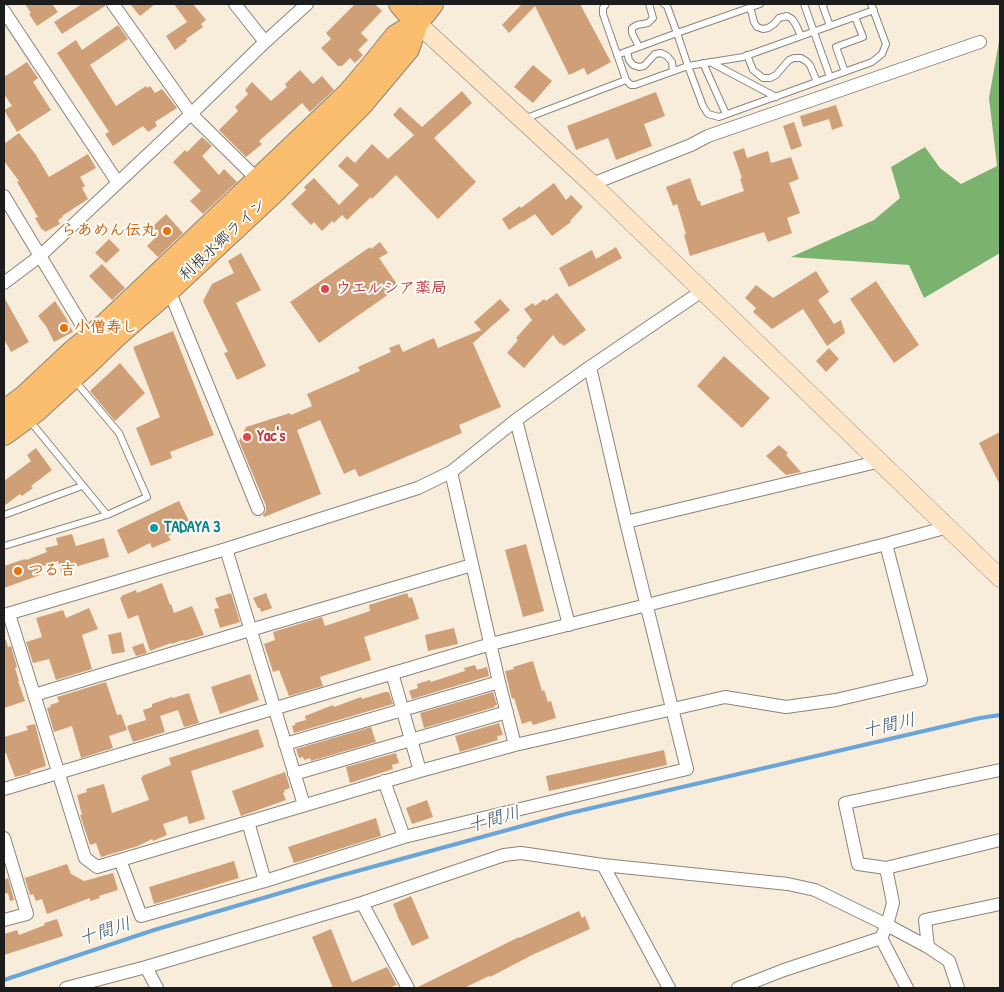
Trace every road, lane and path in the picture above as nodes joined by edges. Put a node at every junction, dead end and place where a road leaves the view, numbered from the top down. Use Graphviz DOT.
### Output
graph roads {
  1 [pos="113,4"];
  2 [pos="235,4"];
  3 [pos="307,4"];
  4 [pos="400,4"];
  5 [pos="432,4"];
  6 [pos="606,4"];
  7 [pos="649,4"];
  8 [pos="664,4"];
  9 [pos="760,4"];
  10 [pos="804,4"];
  11 [pos="824,4"];
  12 [pos="872,7"];
  13 [pos="750,8"];
  14 [pos="4,11"];
  15 [pos="855,17"];
  16 [pos="417,23"];
  17 [pos="830,26"];
  18 [pos="814,32"];
  19 [pos="677,34"];
  20 [pos="801,36"];
  21 [pos="265,42"];
  22 [pos="980,42"];
  23 [pos="639,47"];
  24 [pos="627,52"];
  25 [pos="617,55"];
  26 [pos="747,55"];
  27 [pos="706,62"];
  28 [pos="688,66"];
  29 [pos="673,71"];
  30 [pos="845,72"];
  31 [pos="830,77"];
  32 [pos="626,80"];
  33 [pos="816,82"];
  34 [pos="776,97"];
  35 [pos="192,114"];
  36 [pos="726,114"];
  37 [pos="522,120"];
  38 [pos="118,183"];
  39 [pos="592,184"];
  40 [pos="265,187"];
  41 [pos="4,196"];
  42 [pos="40,256"];
  43 [pos="4,283"];
  44 [pos="169,290"];
  45 [pos="702,291"];
  46 [pos="94,345"];
  47 [pos="590,367"];
  48 [pos="72,378"];
  49 [pos="4,412"];
  50 [pos="27,417"];
  51 [pos="516,420"];
  52 [pos="4,434"];
  53 [pos="880,461"];
  54 [pos="451,472"];
  55 [pos="82,486"];
  56 [pos="258,509"];
  57 [pos="4,515"];
  58 [pos="107,515"];
  59 [pos="626,522"];
  60 [pos="948,527"];
  61 [pos="886,544"];
  62 [pos="4,546"];
  63 [pos="226,549"];
  64 [pos="472,565"];
  65 [pos="1000,578"];
  66 [pos="647,606"];
  67 [pos="6,615"];
  68 [pos="568,624"];
  69 [pos="250,630"];
  70 [pos="490,644"];
  71 [pos="392,673"];
  72 [pos="499,682"];
  73 [pos="34,695"];
  74 [pos="274,708"];
  75 [pos="403,709"];
  76 [pos="673,709"];
  77 [pos="507,712"];
  78 [pos="412,740"];
  79 [pos="285,744"];
  80 [pos="515,745"];
  81 [pos="1000,770"];
  82 [pos="420,771"];
  83 [pos="59,773"];
  84 [pos="294,774"];
  85 [pos="384,781"];
  86 [pos="4,790"];
  87 [pos="304,805"];
  88 [pos="248,822"];
  89 [pos="404,837"];
  90 [pos="4,838"];
  91 [pos="1000,840"];
  92 [pos="120,860"];
  93 [pos="603,864"];
  94 [pos="886,868"];
  95 [pos="265,881"];
  96 [pos="362,903"];
  97 [pos="1000,904"];
  98 [pos="4,920"];
  99 [pos="887,925"];
  100 [pos="880,938"];
  101 [pos="928,947"];
  102 [pos="146,967"];
  103 [pos="66,988"];
  104 [pos="157,988"];
  105 [pos="408,988"];
  106 [pos="669,988"];
  107 [pos="738,988"];
  108 [pos="907,988"];
  109 [pos="958,988"];
  1 -- 35 [label="street"];
  2 -- 21 [label="street"];
  3 -- 21 [label="street"];
  4 -- 16 [label="highway"];
  5 -- 16 [label="highway, 利根水郷ライン"];
  6 -- 25 [label="lane"];
  7 -- 23 [label="lane"];
  8 -- 19 [label="lane"];
  9 -- 13 [label="lane"];
  10 -- 18 [label="lane"];
  11 -- 17 [label="lane"];
  12 -- 15 [label="lane"];
  12 -- 30 [label="lane"];
  13 -- 19 [label="lane"];
  13 -- 20 [label="lane"];
  14 -- 38 [label="street"];
  15 -- 17 [label="lane"];
  15 -- 30 [label="lane"];
  16 -- 37 [label="street"];
  16 -- 40 [label="highway, 利根水郷ライン"];
  17 -- 18 [label="lane"];
  18 -- 20 [label="lane"];
  18 -- 31 [label="lane"];
  19 -- 23 [label="lane"];
  19 -- 28 [label="lane"];
  20 -- 26 [label="lane"];
  21 -- 35 [label="street"];
  22 -- 39 [label="street"];
  23 -- 24 [label="lane"];
  24 -- 25 [label="lane"];
  24 -- 29 [label="lane"];
  25 -- 32 [label="lane"];
  26 -- 27 [label="lane"];
  26 -- 33 [label="lane"];
  27 -- 28 [label="lane"];
  27 -- 34 [label="lane"];
  27 -- 36 [label="lane"];
  28 -- 29 [label="lane"];
  28 -- 36 [label="lane"];
  29 -- 32 [label="lane"];
  30 -- 31 [label="lane"];
  31 -- 33 [label="lane"];
  32 -- 37 [label="lane"];
  33 -- 34 [label="lane"];
  34 -- 36 [label="lane"];
  35 -- 38 [label="street"];
  35 -- 40 [label="street"];
  37 -- 39 [label="street"];
  38 -- 42 [label="street"];
  39 -- 45 [label="street"];
  40 -- 44 [label="highway, 利根水郷ライン"];
  40 -- 46 [label="highway, 利根水郷ライン"];
  41 -- 42 [label="street"];
  42 -- 43 [label="street"];
  42 -- 46 [label="street"];
  44 -- 46 [label="highway, 利根水郷ライン"];
  44 -- 56 [label="street"];
  45 -- 47 [label="street"];
  45 -- 53 [label="street"];
  46 -- 48 [label="highway, 利根水郷ライン"];
  46 -- 49 [label="highway, 利根水郷ライン"];
  47 -- 51 [label="street"];
  47 -- 59 [label="street"];
  48 -- 50 [label="highway, 利根水郷ライン"];
  48 -- 58 [label="lane"];
  50 -- 52 [label="highway, 利根水郷ライン"];
  50 -- 55 [label="lane"];
  51 -- 54 [label="street"];
  51 -- 68 [label="street"];
  53 -- 59 [label="street"];
  53 -- 60 [label="street"];
  54 -- 63 [label="street"];
  54 -- 64 [label="street"];
  55 -- 57 [label="lane"];
  55 -- 58 [label="lane"];
  58 -- 62 [label="lane"];
  59 -- 66 [label="street"];
  60 -- 61 [label="street"];
  60 -- 65 [label="street"];
  61 -- 66 [label="street"];
  61 -- 76 [label="street"];
  63 -- 67 [label="street"];
  63 -- 69 [label="street"];
  64 -- 69 [label="street"];
  64 -- 70 [label="street"];
  66 -- 68 [label="street"];
  66 -- 76 [label="street"];
  67 -- 73 [label="street"];
  68 -- 70 [label="street"];
  69 -- 73 [label="street"];
  69 -- 74 [label="street"];
  70 -- 71 [label="street"];
  70 -- 72 [label="street"];
  71 -- 74 [label="street"];
  71 -- 75 [label="street"];
  72 -- 75 [label="street"];
  72 -- 77 [label="street"];
  73 -- 83 [label="street"];
  74 -- 79 [label="street"];
  74 -- 83 [label="street"];
  75 -- 78 [label="street"];
  75 -- 79 [label="street"];
  76 -- 80 [label="street"];
  76 -- 89 [label="street"];
  77 -- 78 [label="street"];
  77 -- 80 [label="street"];
  78 -- 82 [label="street"];
  78 -- 84 [label="street"];
  79 -- 84 [label="street"];
  80 -- 82 [label="street"];
  81 -- 94 [label="street"];
  82 -- 85 [label="street"];
  83 -- 86 [label="street"];
  83 -- 92 [label="street"];
  84 -- 87 [label="street"];
  85 -- 87 [label="street"];
  85 -- 89 [label="street"];
  87 -- 88 [label="street"];
  88 -- 92 [label="street"];
  88 -- 95 [label="street"];
  89 -- 95 [label="street"];
  90 -- 98 [label="street"];
  91 -- 94 [label="street"];
  92 -- 95 [label="street"];
  93 -- 96 [label="street"];
  93 -- 99 [label="street"];
  93 -- 106 [label="street"];
  94 -- 99 [label="street"];
  96 -- 102 [label="street"];
  96 -- 105 [label="street"];
  97 -- 101 [label="street"];
  99 -- 100 [label="street"];
  99 -- 101 [label="street"];
  100 -- 107 [label="street"];
  100 -- 108 [label="street"];
  101 -- 109 [label="street"];
  102 -- 103 [label="street"];
  102 -- 104 [label="street"];
}
